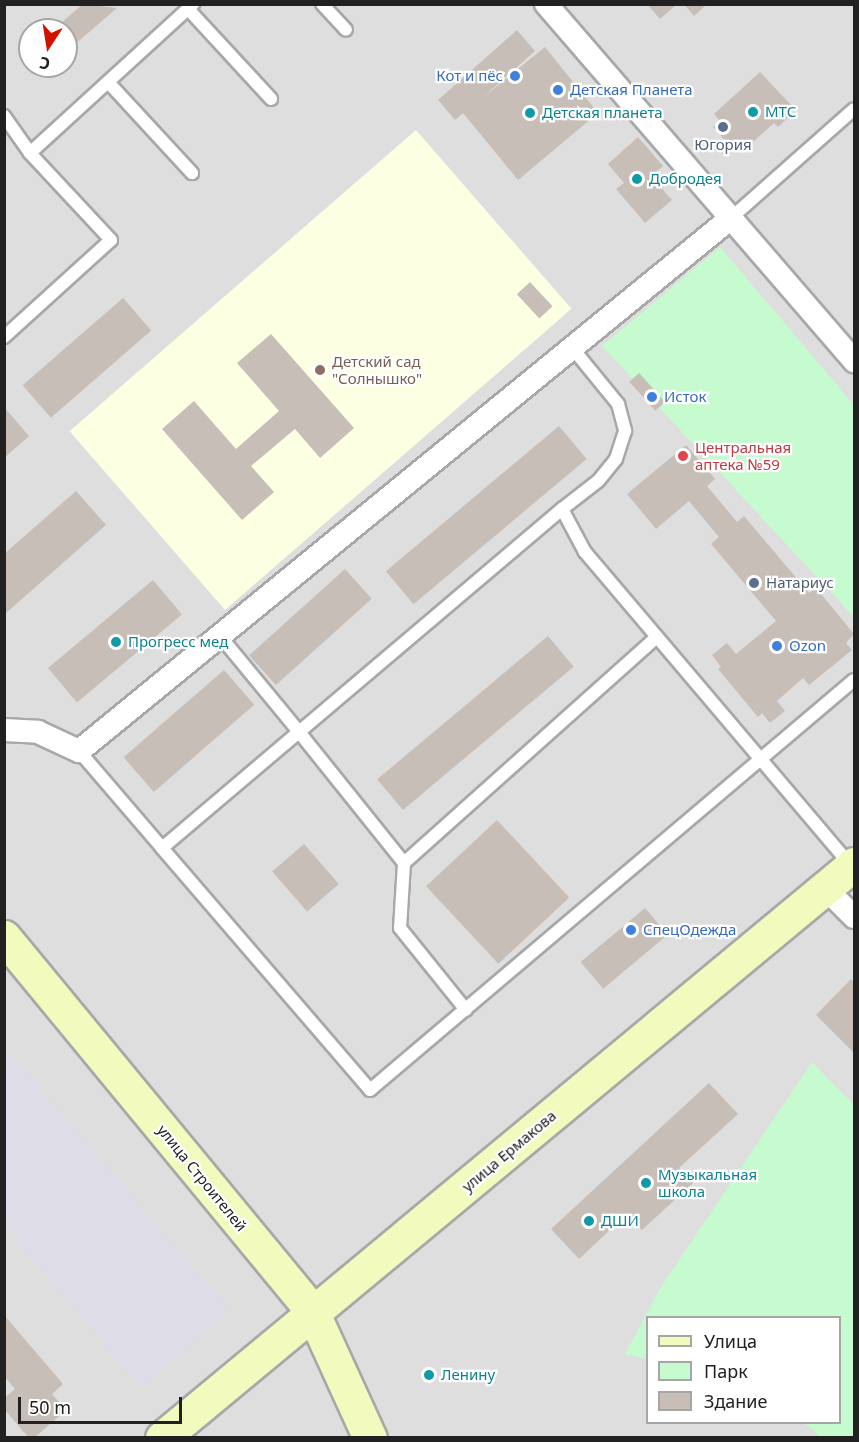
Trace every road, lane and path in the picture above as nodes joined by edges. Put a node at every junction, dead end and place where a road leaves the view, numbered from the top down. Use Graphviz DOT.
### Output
graph roads {
  1 [pos="322,4"];
  2 [pos="546,4"];
  3 [pos="191,7"];
  4 [pos="346,30"];
  5 [pos="108,82"];
  6 [pos="271,99"];
  7 [pos="855,109"];
  8 [pos="4,116"];
  9 [pos="30,153"];
  10 [pos="192,173"];
  11 [pos="731,218"];
  12 [pos="4,337"];
  13 [pos="574,350"];
  14 [pos="855,361"];
  15 [pos="562,509"];
  16 [pos="220,636"];
  17 [pos="657,637"];
  18 [pos="855,680"];
  19 [pos="4,730"];
  20 [pos="299,732"];
  21 [pos="79,751"];
  22 [pos="763,761"];
  23 [pos="162,848"];
  24 [pos="404,863"];
  25 [pos="853,866"];
  26 [pos="825,888"];
  27 [pos="855,916"];
  28 [pos="4,937"];
  29 [pos="466,1010"];
  30 [pos="312,1311"];
  31 [pos="162,1437"];
  32 [pos="370,1437"];
  1 -- 4 [label="lane"];
  2 -- 11 [label="street"];
  3 -- 5 [label="lane"];
  3 -- 6 [label="lane"];
  5 -- 9 [label="lane"];
  5 -- 10 [label="lane"];
  7 -- 11 [label="lane"];
  8 -- 9 [label="lane"];
  9 -- 12 [label="lane"];
  11 -- 13 [label="street"];
  11 -- 14 [label="street"];
  13 -- 15 [label="lane"];
  13 -- 16 [label="street"];
  15 -- 17 [label="lane"];
  15 -- 20 [label="lane"];
  16 -- 20 [label="lane"];
  16 -- 21 [label="street"];
  17 -- 22 [label="lane"];
  17 -- 24 [label="lane"];
  18 -- 22 [label="lane"];
  19 -- 21 [label="street"];
  20 -- 23 [label="lane"];
  20 -- 24 [label="lane"];
  21 -- 23 [label="lane"];
  22 -- 25 [label="lane"];
  22 -- 29 [label="lane"];
  23 -- 29 [label="lane"];
  24 -- 29 [label="lane"];
  25 -- 26 [label="street, улица Ермакова"];
  26 -- 27 [label="street"];
  26 -- 30 [label="street, улица Ермакова"];
  28 -- 30 [label="street, улица Строителей"];
  30 -- 31 [label="street, улица Ермакова"];
  30 -- 32 [label="street, улица Строителей"];
}
